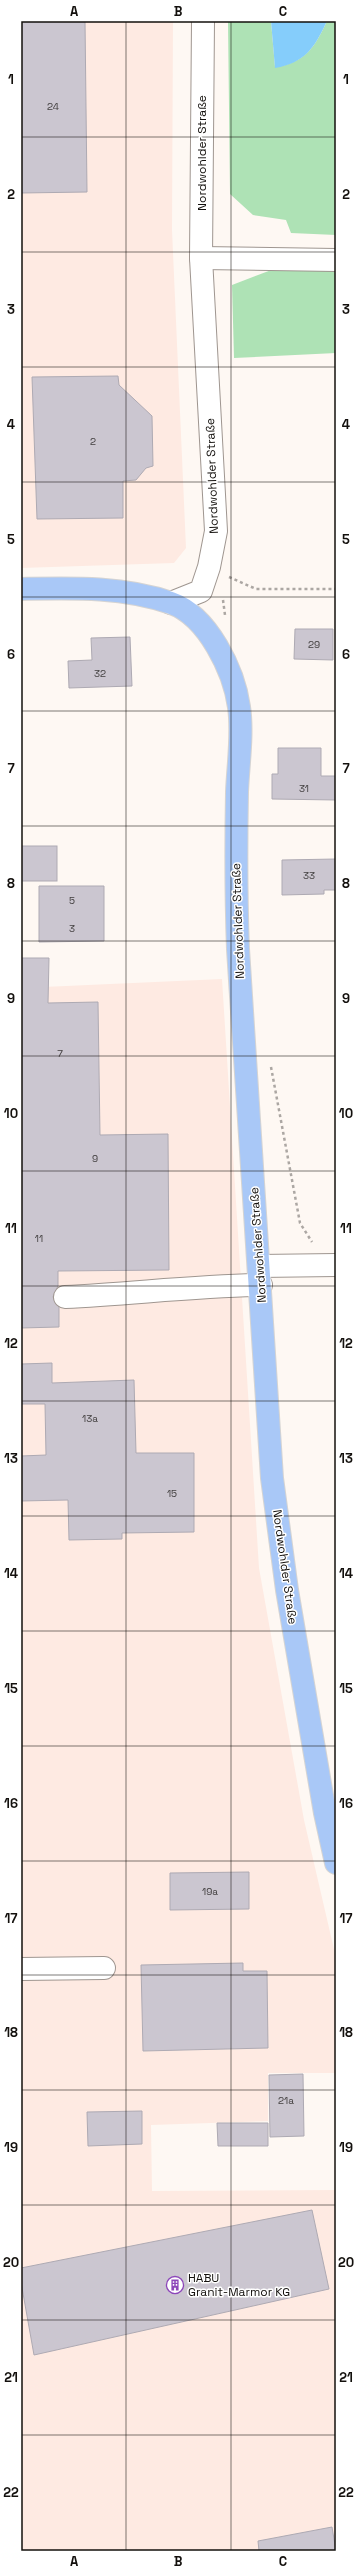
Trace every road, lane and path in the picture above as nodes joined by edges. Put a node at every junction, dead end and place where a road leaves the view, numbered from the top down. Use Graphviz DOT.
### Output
graph roads {
  1 [pos="203,21"];
  2 [pos="201,258"];
  3 [pos="336,260"];
  4 [pos="224,580"];
  5 [pos="21,589"];
  6 [pos="336,589"];
  7 [pos="222,592"];
  8 [pos="171,603"];
  9 [pos="226,622"];
  10 [pos="270,1064"];
  11 [pos="332,1265"];
  12 [pos="260,1276"];
  13 [pos="65,1297"];
  14 [pos="336,1863"];
  15 [pos="104,1968"];
  16 [pos="21,1969"];
  1 -- 2 [label="street, Nordwohlder Straße"];
  2 -- 3 [label="street"];
  2 -- 8 [label="street, Nordwohlder Straße"];
  4 -- 6 [label="path"];
  5 -- 8 [label="main road"];
  7 -- 9 [label="path"];
  8 -- 12 [label="main road, Nordwohlder Straße"];
  10 -- 11 [label="path"];
  11 -- 12 [label="street"];
  12 -- 13 [label="street"];
  12 -- 14 [label="main road, Nordwohlder Straße"];
  15 -- 16 [label="street"];
}
